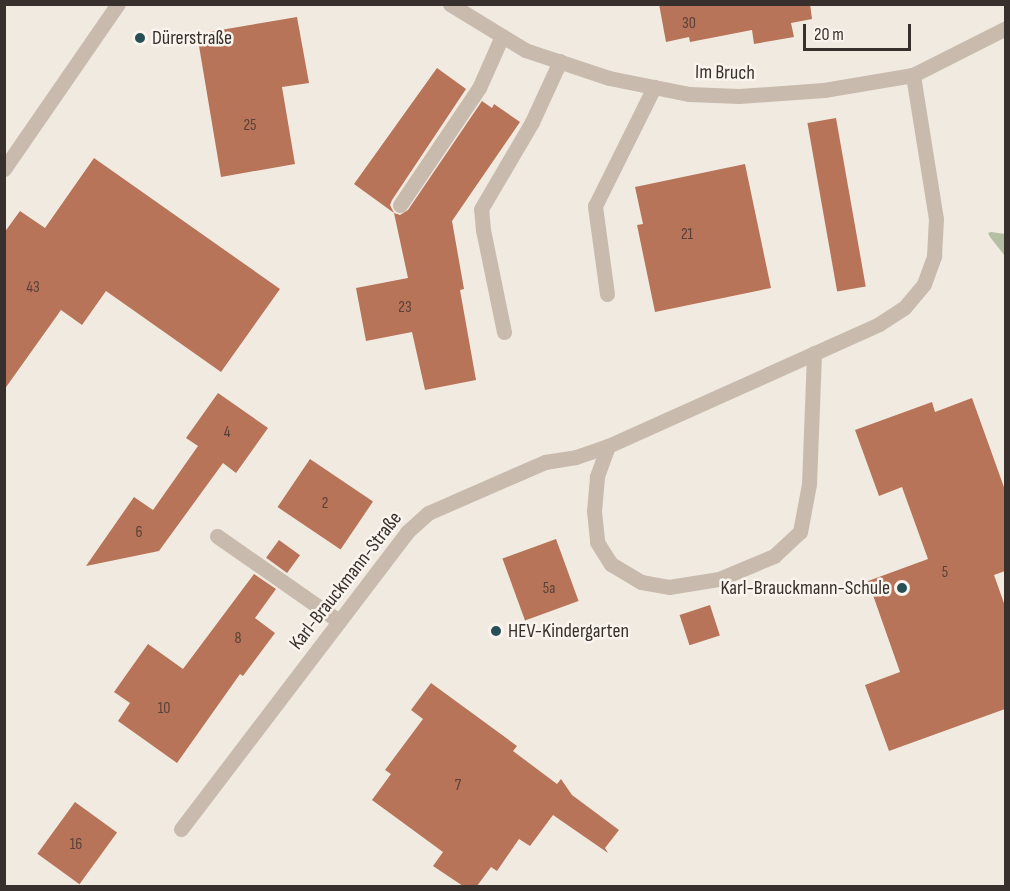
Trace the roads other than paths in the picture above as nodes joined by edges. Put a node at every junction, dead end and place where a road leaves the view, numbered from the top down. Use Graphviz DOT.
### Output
graph roads {
  1 [pos="118,4"];
  2 [pos="450,4"];
  3 [pos="1005,28"];
  4 [pos="502,36"];
  5 [pos="560,62"];
  6 [pos="913,75"];
  7 [pos="654,87"];
  8 [pos="4,169"];
  9 [pos="400,205"];
  10 [pos="607,294"];
  11 [pos="504,332"];
  12 [pos="814,353"];
  13 [pos="608,446"];
  14 [pos="217,536"];
  15 [pos="339,621"];
  16 [pos="181,829"];
  1 -- 8 [label="street"];
  2 -- 4 [label="street, Im Bruch"];
  3 -- 6 [label="street, Im Bruch"];
  4 -- 5 [label="street, Im Bruch"];
  4 -- 9 [label="street"];
  5 -- 7 [label="street, Im Bruch"];
  5 -- 11 [label="street"];
  6 -- 7 [label="street, Im Bruch"];
  6 -- 12 [label="street, Karl-Brauckmann-Straße"];
  7 -- 10 [label="street"];
  12 -- 13 [label="street, Karl-Brauckmann-Straße"];
  12 -- 13 [label="street"];
  13 -- 15 [label="street, Karl-Brauckmann-Straße"];
  14 -- 15 [label="street"];
  15 -- 16 [label="street, Karl-Brauckmann-Straße"];
}
